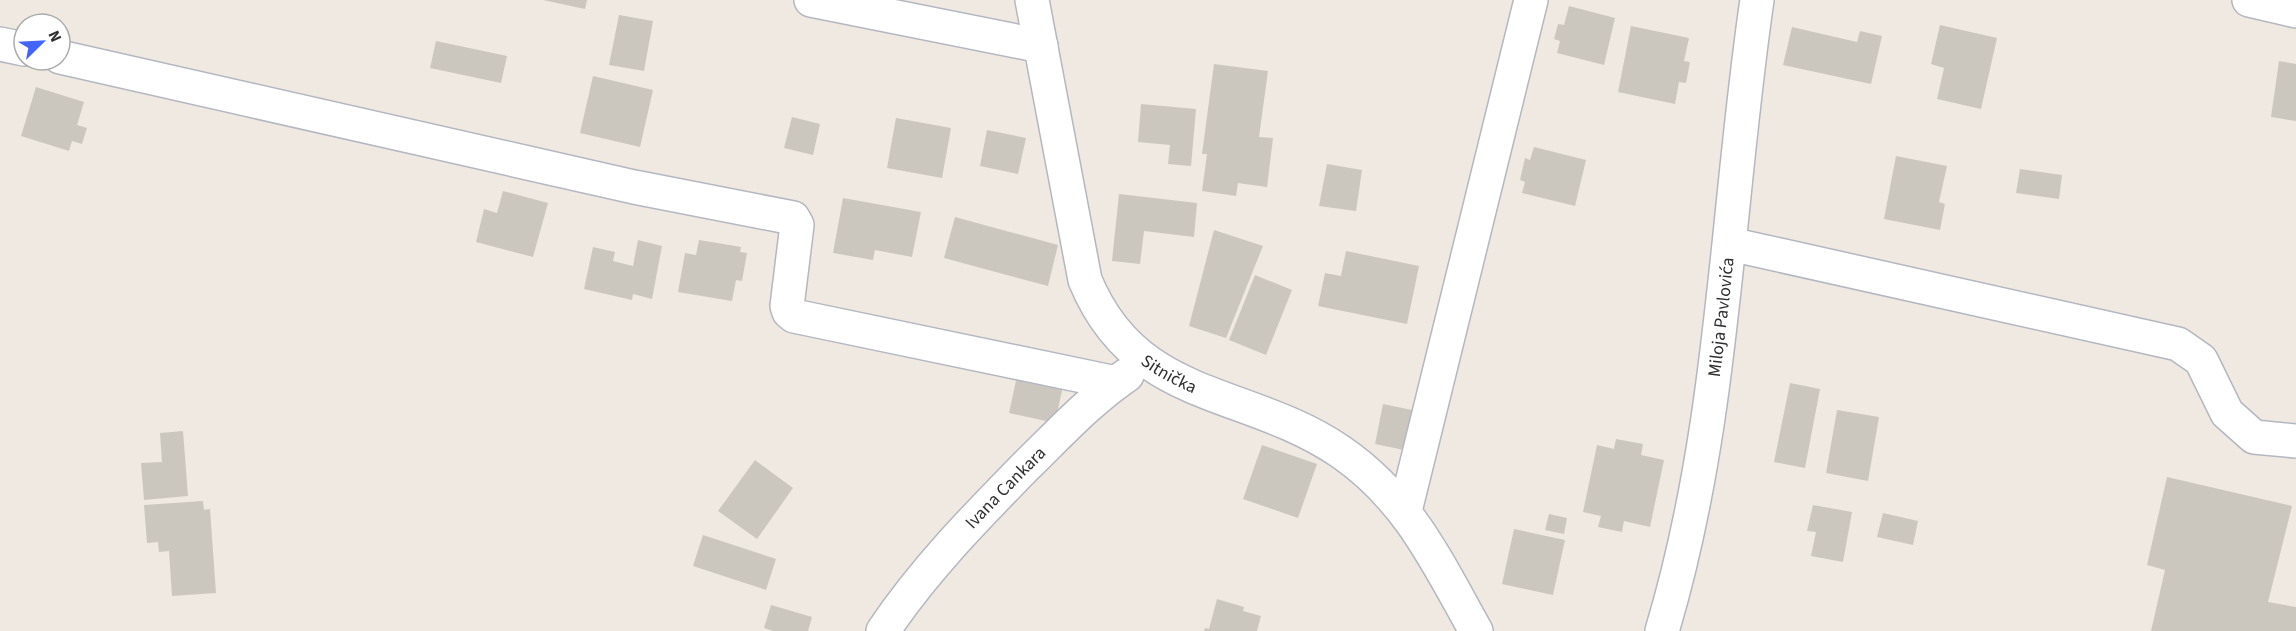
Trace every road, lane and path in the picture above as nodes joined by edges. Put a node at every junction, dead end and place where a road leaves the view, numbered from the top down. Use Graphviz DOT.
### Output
graph roads {
  1 [pos="812,0"];
  2 [pos="1032,0"];
  3 [pos="1531,0"];
  4 [pos="1757,0"];
  5 [pos="2249,0"];
  6 [pos="2296,11"];
  7 [pos="1041,46"];
  8 [pos="72,60"];
  9 [pos="1730,244"];
  10 [pos="1146,362"];
  11 [pos="1116,383"];
  12 [pos="2296,441"];
  13 [pos="1405,512"];
  14 [pos="883,631"];
  15 [pos="1476,631"];
  16 [pos="1662,631"];
  1 -- 7 [label="street"];
  2 -- 7 [label="street, Sitnička"];
  3 -- 13 [label="street"];
  4 -- 9 [label="street, Miloja Pavlovića"];
  5 -- 6 [label="street"];
  7 -- 10 [label="street, Sitnička"];
  8 -- 11 [label="street"];
  9 -- 12 [label="street"];
  9 -- 16 [label="street, Miloja Pavlovića"];
  10 -- 11 [label="street, Ivana Cankara"];
  10 -- 13 [label="street, Sitnička"];
  11 -- 14 [label="street, Ivana Cankara"];
  13 -- 15 [label="street, Sitnička"];
}
